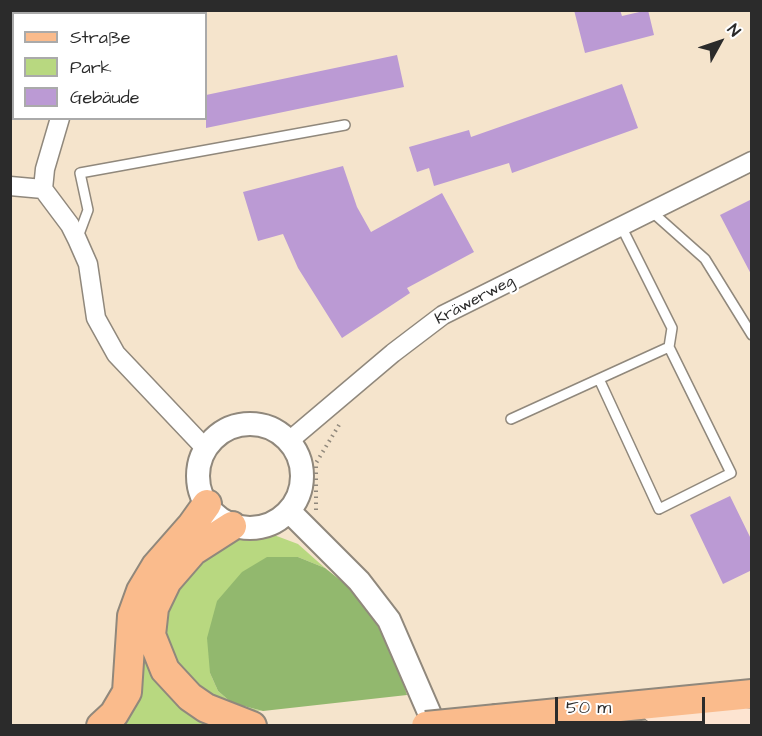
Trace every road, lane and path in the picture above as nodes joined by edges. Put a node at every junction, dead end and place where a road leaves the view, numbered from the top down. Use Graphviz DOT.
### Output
graph roads {
  1 [pos="59,120"];
  2 [pos="345,125"];
  3 [pos="752,161"];
  4 [pos="10,186"];
  5 [pos="43,189"];
  6 [pos="651,212"];
  7 [pos="621,226"];
  8 [pos="77,239"];
  9 [pos="752,335"];
  10 [pos="669,346"];
  11 [pos="599,379"];
  12 [pos="345,418"];
  13 [pos="511,419"];
  14 [pos="289,441"];
  15 [pos="206,449"];
  16 [pos="207,504"];
  17 [pos="289,511"];
  18 [pos="232,526"];
  19 [pos="323,544"];
  20 [pos="752,694"];
  21 [pos="625,706"];
  22 [pos="752,722"];
  23 [pos="101,726"];
  24 [pos="252,726"];
  25 [pos="426,726"];
  26 [pos="435,726"];
  1 -- 5 [label="street"];
  2 -- 8 [label="lane"];
  3 -- 6 [label="street, Kräwerweg"];
  4 -- 5 [label="street"];
  5 -- 8 [label="street"];
  6 -- 7 [label="street, Kräwerweg"];
  6 -- 9 [label="lane"];
  7 -- 10 [label="lane"];
  7 -- 14 [label="street, Kräwerweg"];
  8 -- 15 [label="street"];
  10 -- 11 [label="lane"];
  10 -- 11 [label="lane"];
  11 -- 13 [label="lane"];
  12 -- 19 [label="path"];
  14 -- 15 [label="street"];
  14 -- 17 [label="street"];
  15 -- 16 [label="street"];
  16 -- 18 [label="street"];
  16 -- 23 [label="main road"];
  17 -- 18 [label="street"];
  17 -- 19 [label="street"];
  18 -- 24 [label="main road"];
  19 -- 26 [label="street"];
  20 -- 21 [label="main road"];
  21 -- 22 [label="main road"];
  21 -- 25 [label="main road, bridge"];
}
